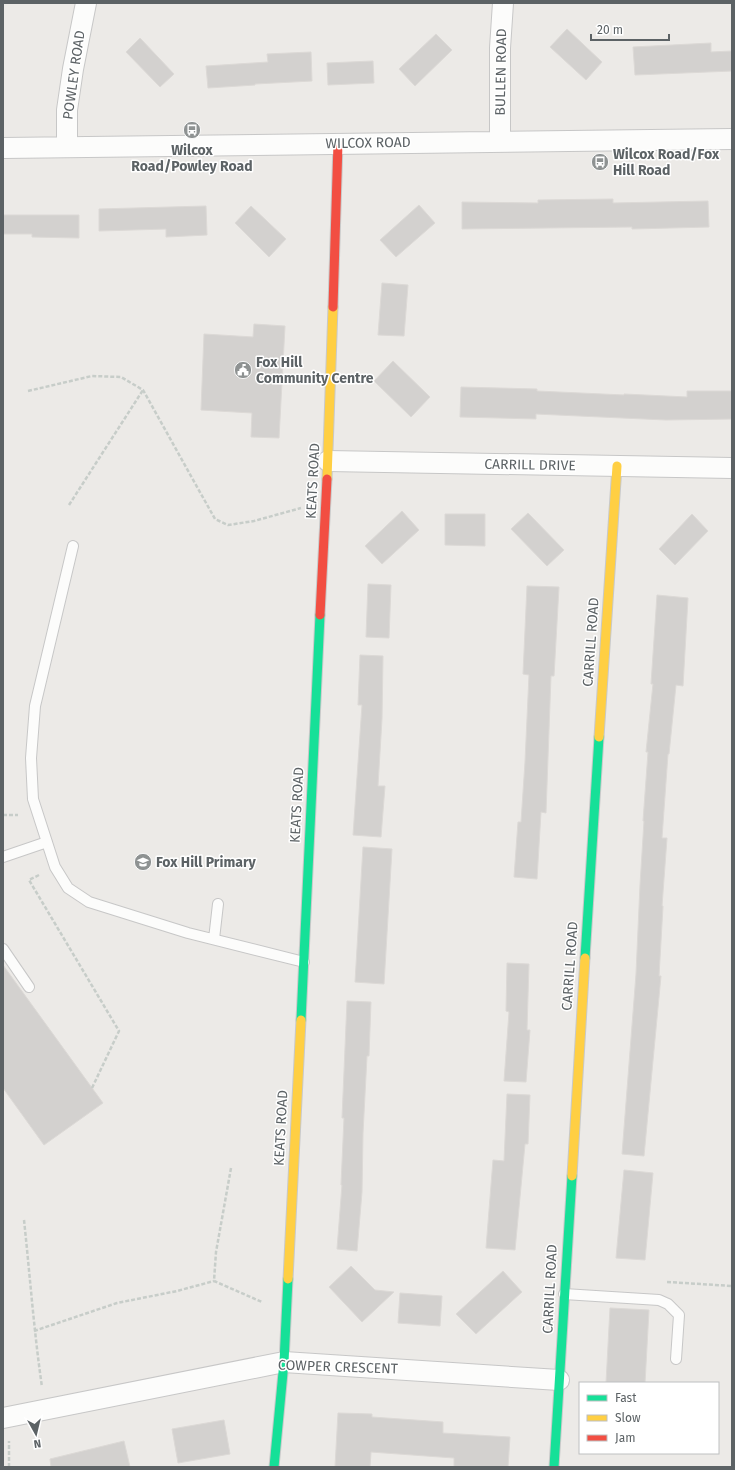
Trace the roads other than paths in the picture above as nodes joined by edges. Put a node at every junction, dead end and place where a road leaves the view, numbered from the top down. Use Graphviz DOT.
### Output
graph roads {
  1 [pos="86,3"];
  2 [pos="503,3"];
  3 [pos="732,139"];
  4 [pos="500,141"];
  5 [pos="338,143"];
  6 [pos="67,146"];
  7 [pos="3,148"];
  8 [pos="328,461"];
  9 [pos="617,466"];
  10 [pos="732,468"];
  11 [pos="73,546"];
  12 [pos="47,842"];
  13 [pos="3,857"];
  14 [pos="218,904"];
  15 [pos="214,939"];
  16 [pos="3,949"];
  17 [pos="304,962"];
  18 [pos="29,987"];
  19 [pos="564,1294"];
  20 [pos="676,1359"];
  21 [pos="284,1362"];
  22 [pos="558,1380"];
  23 [pos="3,1418"];
  24 [pos="274,1467"];
  25 [pos="554,1467"];
  1 -- 6 [label="street, POWLEY ROAD"];
  2 -- 4 [label="street, BULLEN ROAD"];
  3 -- 4 [label="street, WILCOX ROAD"];
  4 -- 5 [label="street, WILCOX ROAD"];
  5 -- 6 [label="street, WILCOX ROAD"];
  5 -- 8 [label="street, KEATS ROAD"];
  6 -- 7 [label="street, WILCOX ROAD"];
  8 -- 9 [label="street, CARRILL DRIVE"];
  8 -- 17 [label="street, KEATS ROAD"];
  9 -- 10 [label="street, CARRILL DRIVE"];
  9 -- 19 [label="street, CARRILL ROAD"];
  11 -- 12 [label="lane"];
  12 -- 13 [label="lane"];
  12 -- 15 [label="lane"];
  14 -- 15 [label="lane"];
  15 -- 17 [label="lane"];
  16 -- 18 [label="lane"];
  17 -- 21 [label="street, KEATS ROAD"];
  19 -- 20 [label="lane"];
  19 -- 22 [label="street, CARRILL ROAD"];
  21 -- 22 [label="street, COWPER CRESCENT"];
  21 -- 23 [label="street, COWPER CRESCENT"];
  21 -- 24 [label="street, KEATS ROAD"];
  22 -- 25 [label="street, CARRILL ROAD"];
}
